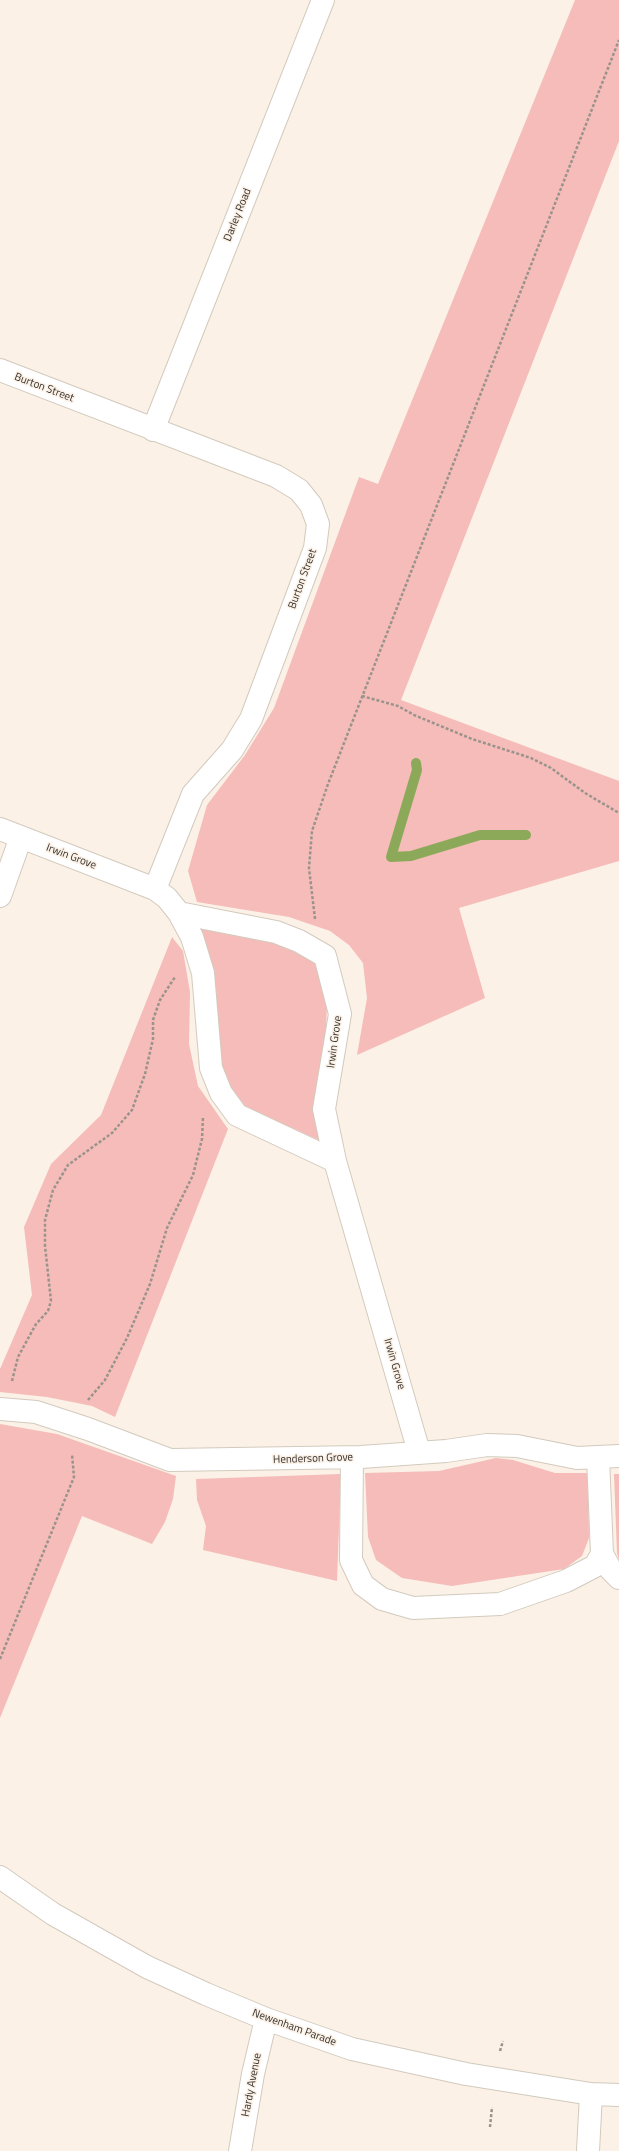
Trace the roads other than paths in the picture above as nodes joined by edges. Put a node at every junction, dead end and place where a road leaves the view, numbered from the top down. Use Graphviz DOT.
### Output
graph roads {
  1 [pos="323,0"];
  2 [pos="0,370"];
  3 [pos="153,430"];
  4 [pos="0,829"];
  5 [pos="21,837"];
  6 [pos="155,889"];
  7 [pos="0,896"];
  8 [pos="178,913"];
  9 [pos="335,1161"];
  10 [pos="7,1409"];
  11 [pos="419,1452"];
  12 [pos="608,1456"];
  13 [pos="352,1458"];
  14 [pos="602,1554"];
  15 [pos="619,1578"];
  16 [pos="0,1877"];
  17 [pos="266,2019"];
  18 [pos="591,2094"];
  19 [pos="619,2095"];
  20 [pos="240,2151"];
  21 [pos="588,2151"];
  1 -- 3 [label="street, Darley Road"];
  2 -- 3 [label="street, Burton Street"];
  3 -- 6 [label="street, Burton Street"];
  4 -- 5 [label="street, Irwin Grove"];
  5 -- 6 [label="street, Irwin Grove"];
  5 -- 7 [label="street"];
  6 -- 8 [label="street, Irwin Grove"];
  8 -- 9 [label="street, Irwin Grove"];
  8 -- 9 [label="street, Irwin Grove"];
  9 -- 11 [label="street, Irwin Grove"];
  10 -- 13 [label="street, Henderson Grove"];
  11 -- 12 [label="street, Henderson Grove"];
  11 -- 13 [label="street, Henderson Grove"];
  12 -- 14 [label="street"];
  13 -- 14 [label="street"];
  14 -- 15 [label="street"];
  16 -- 17 [label="street, Newenham Parade"];
  17 -- 18 [label="street, Newenham Parade"];
  17 -- 20 [label="street, Hardy Avenue"];
  18 -- 19 [label="street, Newenham Parade"];
  18 -- 21 [label="street"];
}
